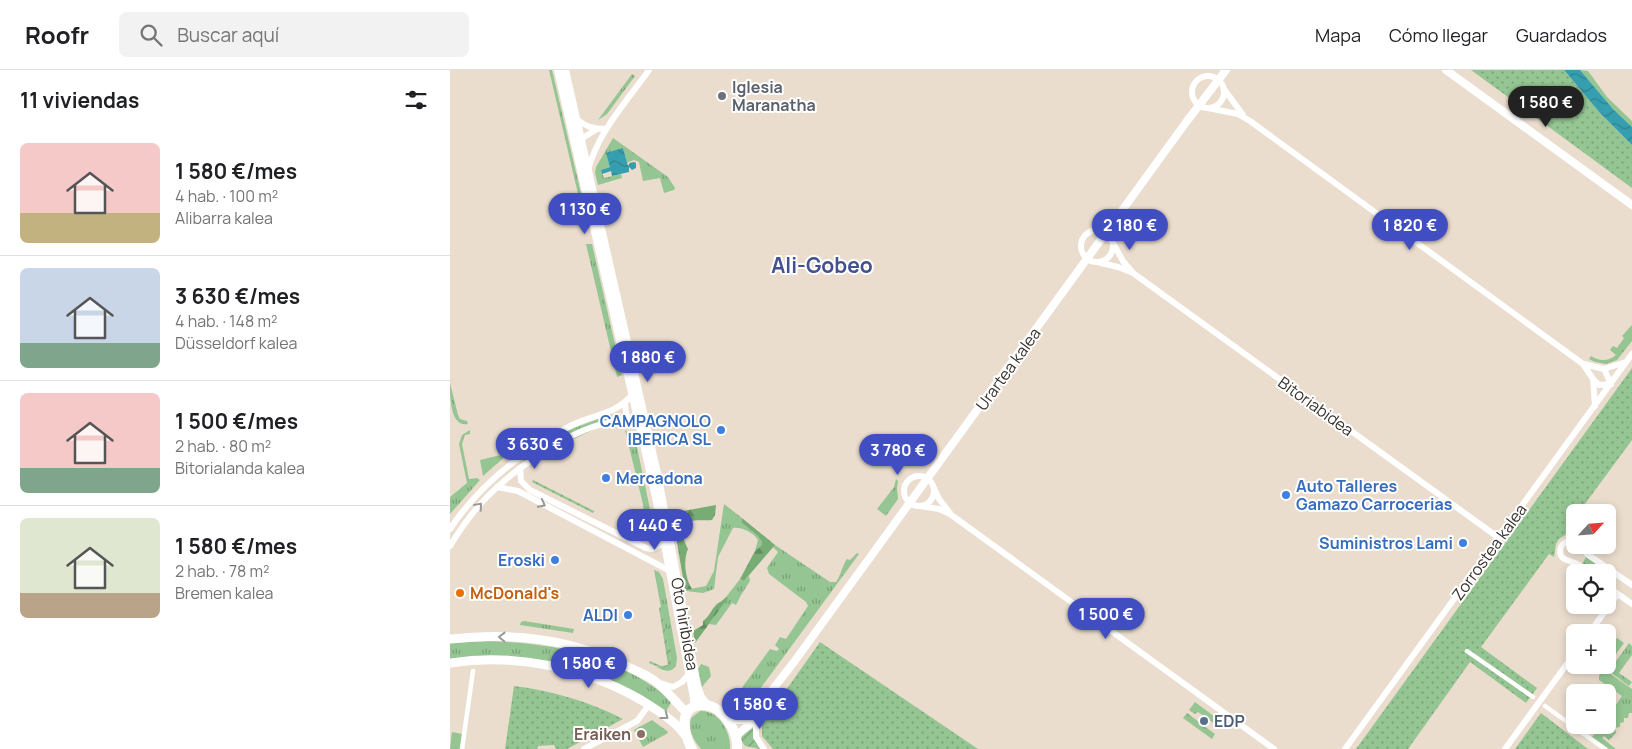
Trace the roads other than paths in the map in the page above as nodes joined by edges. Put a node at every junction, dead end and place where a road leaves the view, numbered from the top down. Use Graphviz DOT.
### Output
graph roads {
  1 [pos="558,70"];
  2 [pos="565,70"];
  3 [pos="649,70"];
  4 [pos="1226,70"];
  5 [pos="1446,70"];
  6 [pos="1221,84"];
  7 [pos="1199,105"];
  8 [pos="1208,108"];
  9 [pos="576,118"];
  10 [pos="1250,121"];
  11 [pos="599,129"];
  12 [pos="606,129"];
  13 [pos="589,133"];
  14 [pos="578,141"];
  15 [pos="596,148"];
  16 [pos="588,171"];
  17 [pos="1632,205"];
  18 [pos="1106,234"];
  19 [pos="1112,241"];
  20 [pos="1087,259"];
  21 [pos="1097,262"];
  22 [pos="1133,273"];
  23 [pos="1632,354"];
  24 [pos="1626,362"];
  25 [pos="1583,364"];
  26 [pos="1604,370"];
  27 [pos="1594,380"];
  28 [pos="1611,384"];
  29 [pos="633,394"];
  30 [pos="625,404"];
  31 [pos="1595,406"];
  32 [pos="630,424"];
  33 [pos="641,428"];
  34 [pos="520,468"];
  35 [pos="927,478"];
  36 [pos="933,486"];
  37 [pos="497,487"];
  38 [pos="909,502"];
  39 [pos="920,506"];
  40 [pos="950,514"];
  41 [pos="450,529"];
  42 [pos="1498,538"];
  43 [pos="664,542"];
  44 [pos="1566,542"];
  45 [pos="450,546"];
  46 [pos="1587,554"];
  47 [pos="1577,564"];
  48 [pos="670,571"];
  49 [pos="1631,581"];
  50 [pos="1617,595"];
  51 [pos="1632,604"];
  52 [pos="1596,624"];
  53 [pos="450,639"];
  54 [pos="1467,651"];
  55 [pos="450,663"];
  56 [pos="1566,665"];
  57 [pos="472,671"];
  58 [pos="688,674"];
  59 [pos="654,681"];
  60 [pos="1533,697"];
  61 [pos="649,705"];
  62 [pos="762,705"];
  63 [pos="708,706"];
  64 [pos="1545,706"];
  65 [pos="690,710"];
  66 [pos="756,716"];
  67 [pos="728,720"];
  68 [pos="685,736"];
  69 [pos="738,745"];
  70 [pos="462,749"];
  71 [pos="584,749"];
  72 [pos="692,749"];
  73 [pos="764,749"];
  74 [pos="1274,749"];
  75 [pos="1345,749"];
  76 [pos="1505,749"];
  77 [pos="1605,749"];
  1 -- 14 [label="street, Oto hiribidea"];
  2 -- 9 [label="street, Oto hiribidea"];
  3 -- 12 [label="street"];
  4 -- 6 [label="street, Urartea kalea"];
  5 -- 17 [label="street"];
  6 -- 7 [label="street, Urartea kalea"];
  6 -- 7 [label="street"];
  6 -- 8 [label="street, Urartea kalea"];
  6 -- 10 [label="street"];
  7 -- 8 [label="street"];
  7 -- 18 [label="street, Urartea kalea"];
  8 -- 10 [label="street"];
  9 -- 11 [label="street"];
  9 -- 14 [label="street, Oto hiribidea"];
  10 -- 25 [label="street"];
  11 -- 12 [label="street"];
  11 -- 13 [label="street"];
  12 -- 15 [label="street"];
  13 -- 14 [label="street"];
  13 -- 15 [label="street"];
  14 -- 16 [label="street, Oto hiribidea"];
  14 -- 29 [label="street, Oto hiribidea"];
  15 -- 16 [label="street"];
  16 -- 63 [label="street, Oto hiribidea"];
  18 -- 19 [label="street"];
  18 -- 20 [label="street, Urartea kalea"];
  18 -- 20 [label="street"];
  19 -- 21 [label="street"];
  19 -- 22 [label="street, Bitoriabidea"];
  20 -- 21 [label="street"];
  20 -- 35 [label="street, Urartea kalea"];
  21 -- 22 [label="street, Bitoriabidea"];
  22 -- 42 [label="street, Bitoriabidea"];
  23 -- 24 [label="street, Zorrostea kalea"];
  24 -- 26 [label="street"];
  24 -- 28 [label="street, Zorrostea kalea"];
  25 -- 26 [label="street"];
  25 -- 27 [label="street"];
  26 -- 28 [label="street"];
  27 -- 28 [label="street"];
  27 -- 31 [label="street"];
  28 -- 31 [label="street, Zorrostea kalea"];
  29 -- 30 [label="street"];
  29 -- 33 [label="street, Oto hiribidea"];
  30 -- 32 [label="street"];
  30 -- 41 [label="street"];
  31 -- 42 [label="street, Zorrostea kalea"];
  32 -- 33 [label="street"];
  32 -- 34 [label="street"];
  33 -- 43 [label="street, Oto hiribidea"];
  34 -- 37 [label="street"];
  34 -- 43 [label="street"];
  35 -- 36 [label="street"];
  35 -- 38 [label="street, Urartea kalea"];
  35 -- 38 [label="street"];
  36 -- 39 [label="street"];
  36 -- 40 [label="street"];
  45 -- 37 [label="street, one-way"];
  37 -- 48 [label="street, one-way"];
  38 -- 39 [label="street"];
  38 -- 62 [label="street, Urartea kalea"];
  39 -- 40 [label="street"];
  40 -- 74 [label="street"];
  42 -- 75 [label="street, Zorrostea kalea"];
  43 -- 48 [label="street, Oto hiribidea"];
  44 -- 47 [label="street"];
  46 -- 49 [label="street"];
  48 -- 58 [label="street, Oto hiribidea"];
  50 -- 51 [label="street"];
  50 -- 52 [label="street"];
  59 -- 53 [label="main road, one-way"];
  54 -- 60 [label="street"];
  55 -- 61 [label="main road"];
  56 -- 76 [label="street"];
  57 -- 70 [label="street"];
  58 -- 59 [label="street"];
  58 -- 65 [label="street, Oto hiribidea"];
  59 -- 65 [label="main road"];
  61 -- 68 [label="main road, one-way"];
  61 -- 71 [label="street"];
  62 -- 66 [label="street, Urartea kalea"];
  62 -- 67 [label="street, Urartea kalea"];
  63 -- 65 [label="main road"];
  63 -- 67 [label="main road"];
  64 -- 77 [label="street"];
  65 -- 68 [label="main road"];
  66 -- 69 [label="street, Urartea kalea"];
  66 -- 73 [label="street"];
  67 -- 69 [label="main road"];
  68 -- 72 [label="main road"];
}
